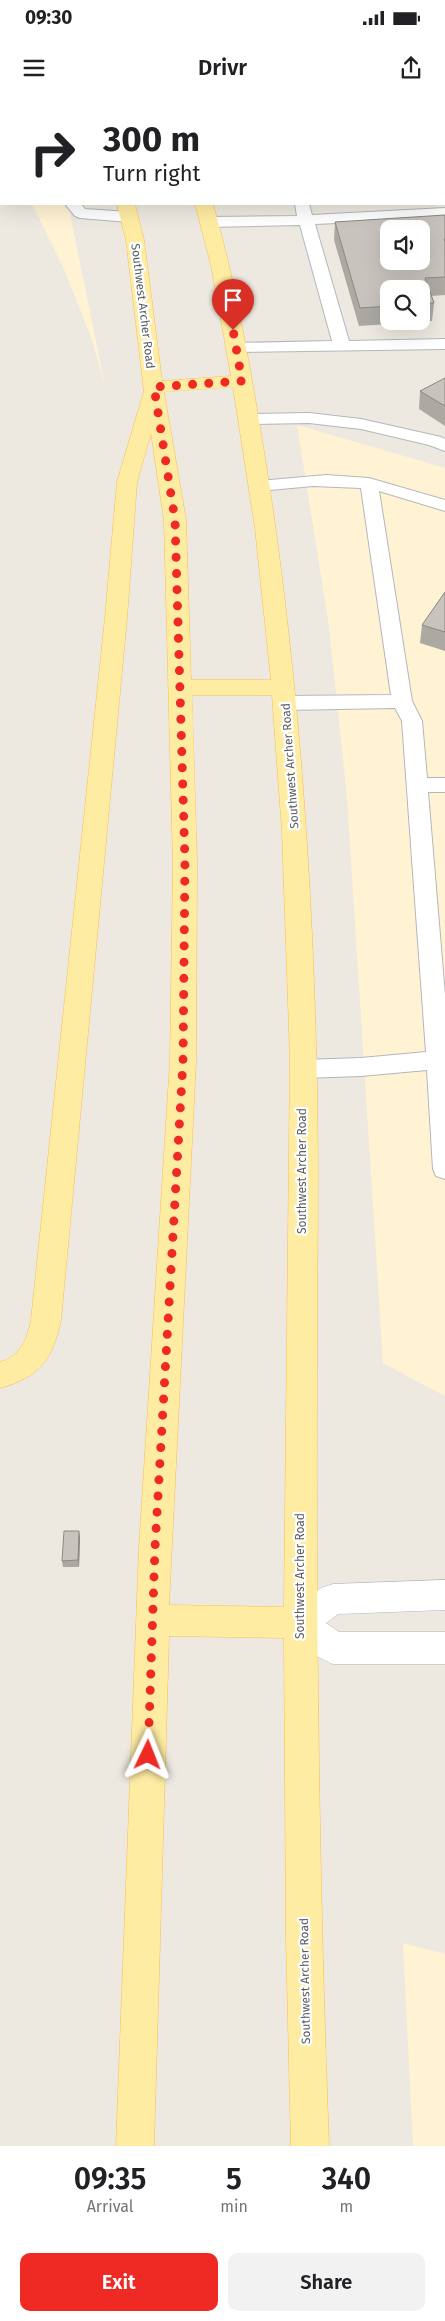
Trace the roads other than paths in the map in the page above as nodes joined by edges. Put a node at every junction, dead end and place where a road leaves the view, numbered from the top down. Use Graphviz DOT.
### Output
graph roads {
  1 [pos="74,205"];
  2 [pos="302,205"];
  3 [pos="127,210"];
  4 [pos="206,213"];
  5 [pos="445,213"];
  6 [pos="306,220"];
  7 [pos="445,344"];
  8 [pos="342,346"];
  9 [pos="236,348"];
  10 [pos="242,381"];
  11 [pos="154,387"];
  12 [pos="248,419"];
  13 [pos="445,446"];
  14 [pos="369,483"];
  15 [pos="259,486"];
  16 [pos="445,506"];
  17 [pos="181,688"];
  18 [pos="285,695"];
  19 [pos="402,701"];
  20 [pos="418,785"];
  21 [pos="445,785"];
  22 [pos="437,939"];
  23 [pos="440,1019"];
  24 [pos="438,1060"];
  25 [pos="303,1069"];
  26 [pos="445,1169"];
  27 [pos="0,1375"];
  28 [pos="445,1595"];
  29 [pos="154,1620"];
  30 [pos="300,1622"];
  31 [pos="445,1648"];
  32 [pos="134,2146"];
  33 [pos="310,2146"];
  1 -- 3 [label="lane"];
  2 -- 6 [label="lane"];
  3 -- 11 [label="main road, Southwest Archer Road"];
  4 -- 6 [label="lane"];
  4 -- 9 [label="main road, Southwest Archer Road"];
  5 -- 6 [label="lane"];
  6 -- 8 [label="lane"];
  7 -- 8 [label="lane"];
  8 -- 9 [label="lane"];
  9 -- 10 [label="main road, Southwest Archer Road"];
  10 -- 11 [label="main road"];
  10 -- 12 [label="main road, Southwest Archer Road"];
  11 -- 17 [label="main road, Southwest Archer Road"];
  11 -- 27 [label="main road"];
  12 -- 13 [label="lane"];
  12 -- 15 [label="main road, Southwest Archer Road"];
  14 -- 15 [label="lane"];
  14 -- 16 [label="lane"];
  14 -- 19 [label="lane"];
  15 -- 18 [label="main road, Southwest Archer Road"];
  17 -- 18 [label="main road"];
  17 -- 29 [label="main road, Southwest Archer Road"];
  18 -- 19 [label="lane"];
  18 -- 25 [label="main road, Southwest Archer Road"];
  19 -- 20 [label="lane"];
  20 -- 21 [label="lane"];
  20 -- 22 [label="lane"];
  22 -- 23 [label="lane"];
  23 -- 24 [label="lane"];
  24 -- 25 [label="lane"];
  24 -- 26 [label="lane"];
  25 -- 30 [label="main road, Southwest Archer Road"];
  28 -- 30 [label="street"];
  29 -- 30 [label="main road"];
  29 -- 32 [label="main road, Southwest Archer Road"];
  30 -- 31 [label="street"];
  30 -- 33 [label="main road, Southwest Archer Road"];
}
